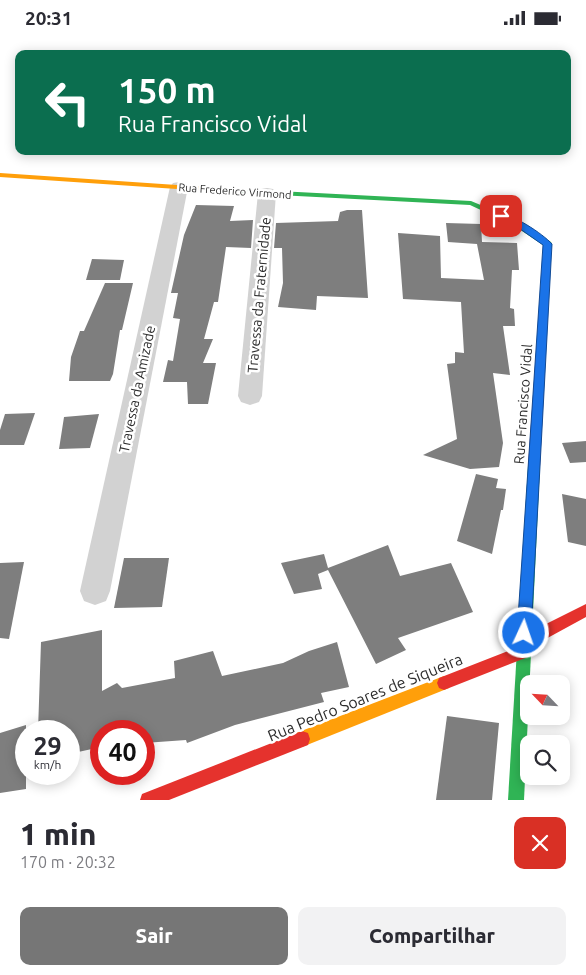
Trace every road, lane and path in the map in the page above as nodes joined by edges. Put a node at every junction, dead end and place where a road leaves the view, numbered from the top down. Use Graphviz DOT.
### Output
graph roads {
  1 [pos="0,175"];
  2 [pos="179,187"];
  3 [pos="267,193"];
  4 [pos="471,203"];
  5 [pos="250,396"];
  6 [pos="95,591"];
  7 [pos="586,609"];
  8 [pos="522,652"];
  9 [pos="148,800"];
  10 [pos="516,800"];
  1 -- 2 [label="street, Rua Frederico Virmond"];
  2 -- 3 [label="street, Rua Frederico Virmond"];
  2 -- 6 [label="street, Travessa da Amizade"];
  3 -- 4 [label="street, Rua Frederico Virmond"];
  3 -- 5 [label="street, Travessa da Fraternidade"];
  4 -- 8 [label="street, Rua Francisco Vidal"];
  7 -- 8 [label="street, Rua Pedro Soares de Siqueira"];
  8 -- 9 [label="street, Rua Pedro Soares de Siqueira"];
  8 -- 10 [label="street"];
}
